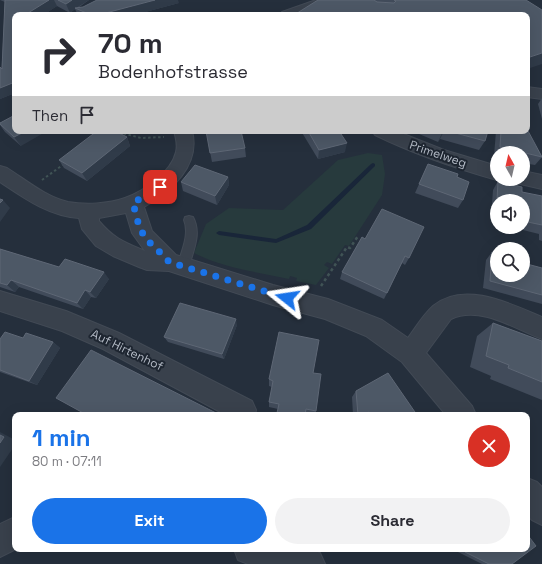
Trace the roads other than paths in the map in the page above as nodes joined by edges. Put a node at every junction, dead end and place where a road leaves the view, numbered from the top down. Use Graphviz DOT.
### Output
graph roads {
  1 [pos="328,0"];
  2 [pos="295,12"];
  3 [pos="530,92"];
  4 [pos="542,94"];
  5 [pos="174,134"];
  6 [pos="387,134"];
  7 [pos="490,171"];
  8 [pos="0,173"];
  9 [pos="530,179"];
  10 [pos="542,182"];
  11 [pos="133,203"];
  12 [pos="88,212"];
  13 [pos="189,220"];
  14 [pos="176,264"];
  15 [pos="0,301"];
  16 [pos="542,328"];
  17 [pos="411,354"];
  18 [pos="243,412"];
  19 [pos="460,412"];
  20 [pos="530,496"];
  21 [pos="542,510"];
  22 [pos="12,534"];
  23 [pos="0,542"];
  24 [pos="257,552"];
  25 [pos="279,560"];
  26 [pos="308,564"];
  1 -- 2 [label="street"];
  3 -- 4 [label="street"];
  5 -- 11 [label="street"];
  6 -- 7 [label="street, Primelweg"];
  8 -- 12 [label="street"];
  9 -- 10 [label="street"];
  11 -- 12 [label="street"];
  11 -- 14 [label="street"];
  12 -- 14 [label="street"];
  13 -- 14 [label="lane"];
  14 -- 17 [label="street"];
  15 -- 18 [label="street, Auf Hirtenhof"];
  16 -- 17 [label="street"];
  17 -- 19 [label="street"];
  20 -- 21 [label="street"];
  22 -- 23 [label="street"];
  24 -- 25 [label="street"];
  25 -- 26 [label="street"];
}
